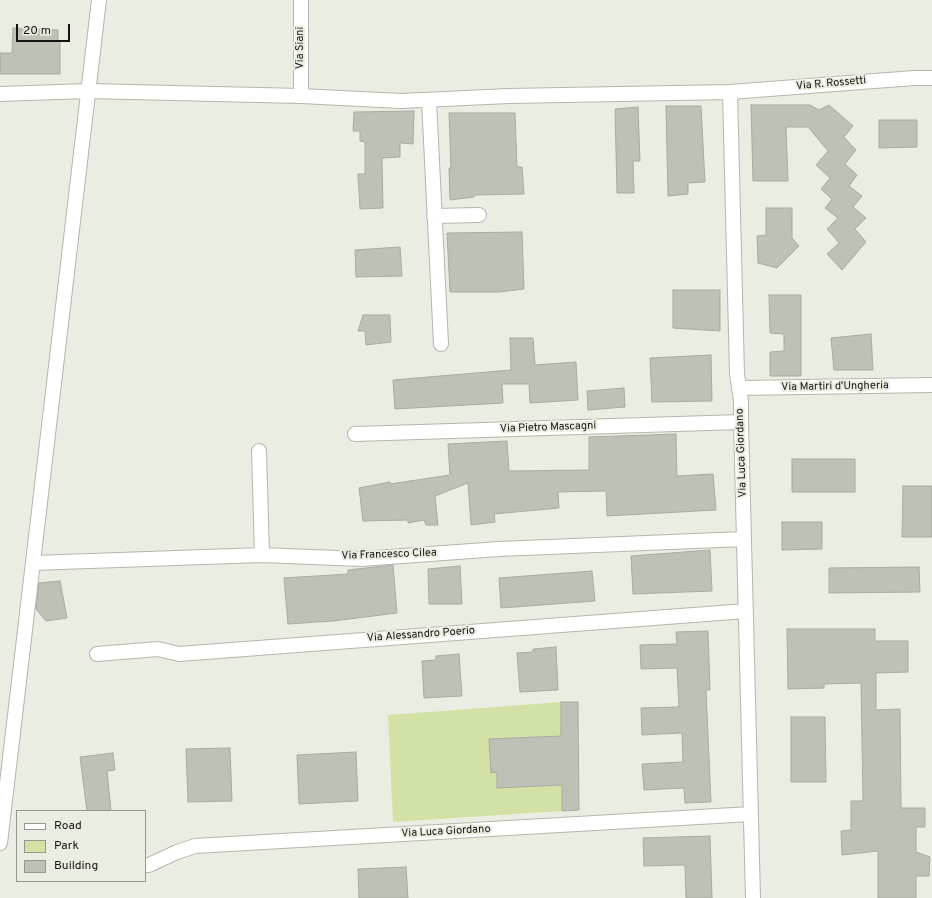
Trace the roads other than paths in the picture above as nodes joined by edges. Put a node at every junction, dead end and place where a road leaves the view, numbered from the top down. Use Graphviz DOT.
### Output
graph roads {
  1 [pos="99,0"];
  2 [pos="301,0"];
  3 [pos="932,78"];
  4 [pos="88,91"];
  5 [pos="730,92"];
  6 [pos="0,94"];
  7 [pos="301,96"];
  8 [pos="429,100"];
  9 [pos="479,215"];
  10 [pos="434,216"];
  11 [pos="441,344"];
  12 [pos="932,385"];
  13 [pos="739,388"];
  14 [pos="741,422"];
  15 [pos="355,434"];
  16 [pos="259,452"];
  17 [pos="744,539"];
  18 [pos="262,555"];
  19 [pos="33,563"];
  20 [pos="746,610"];
  21 [pos="97,654"];
  22 [pos="751,814"];
  23 [pos="0,843"];
  24 [pos="146,865"];
  25 [pos="753,898"];
  1 -- 4 [label="street"];
  2 -- 7 [label="street, Via Siani"];
  3 -- 5 [label="street, Via R. Rossetti"];
  4 -- 6 [label="street, Via R. Rossetti"];
  4 -- 7 [label="street, Via R. Rossetti"];
  4 -- 19 [label="street"];
  5 -- 8 [label="street, Via R. Rossetti"];
  5 -- 13 [label="street, Via Luca Giordano"];
  7 -- 8 [label="street, Via R. Rossetti"];
  8 -- 10 [label="street"];
  9 -- 10 [label="street"];
  10 -- 11 [label="street"];
  12 -- 13 [label="street, Via Martiri d'Ungheria"];
  13 -- 14 [label="street, Via Luca Giordano"];
  14 -- 15 [label="street, Via Pietro Mascagni"];
  14 -- 17 [label="street, Via Luca Giordano"];
  16 -- 18 [label="street"];
  17 -- 18 [label="street, Via Francesco Cilea"];
  17 -- 20 [label="street, Via Luca Giordano"];
  18 -- 19 [label="street, Via Francesco Cilea"];
  19 -- 23 [label="street"];
  20 -- 21 [label="street, Via Alessandro Poerio"];
  20 -- 22 [label="street, Via Luca Giordano"];
  22 -- 24 [label="street, Via Luca Giordano"];
  22 -- 25 [label="street, Via Luca Giordano"];
}
